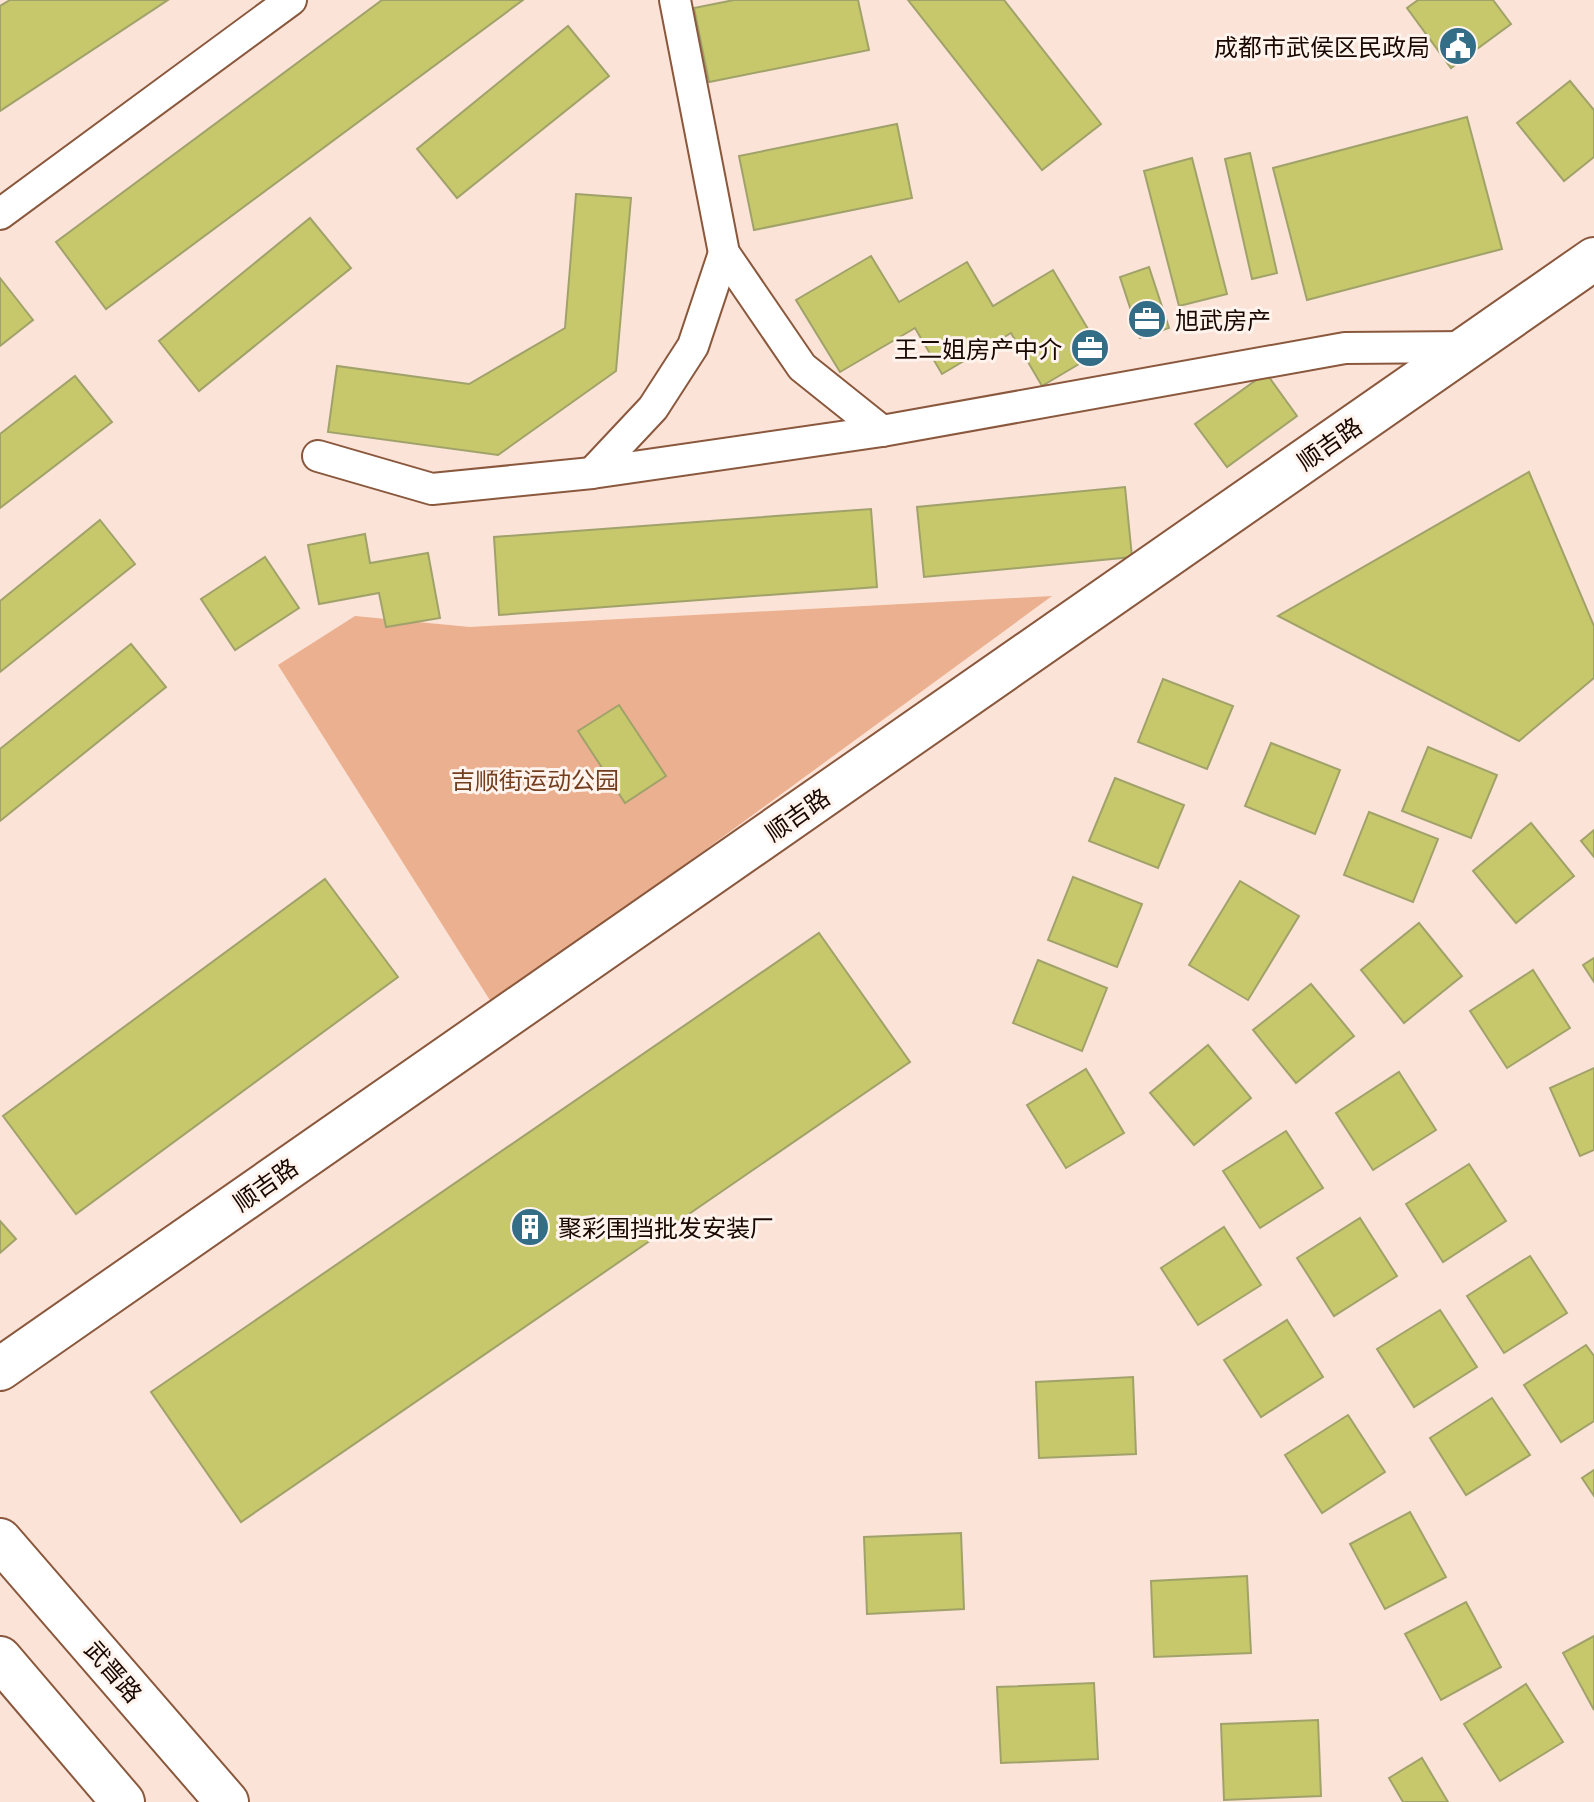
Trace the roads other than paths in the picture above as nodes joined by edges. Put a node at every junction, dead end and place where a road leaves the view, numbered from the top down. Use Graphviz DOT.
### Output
graph roads {
  1 [pos="291,0"];
  2 [pos="675,0"];
  3 [pos="0,214"];
  4 [pos="724,253"];
  5 [pos="1594,259"];
  6 [pos="1467,347"];
  7 [pos="882,431"];
  8 [pos="318,456"];
  9 [pos="592,473"];
  10 [pos="0,1369"];
  11 [pos="0,1540"];
  12 [pos="0,1658"];
  13 [pos="123,1802"];
  14 [pos="227,1802"];
  1 -- 3 [label="street"];
  2 -- 4 [label="street"];
  4 -- 7 [label="street"];
  4 -- 9 [label="street"];
  5 -- 6 [label="street, 顺吉路"];
  6 -- 7 [label="street"];
  6 -- 10 [label="street, 顺吉路"];
  7 -- 9 [label="street"];
  8 -- 9 [label="street"];
  11 -- 14 [label="street, 武晋路"];
  12 -- 13 [label="street"];
}
